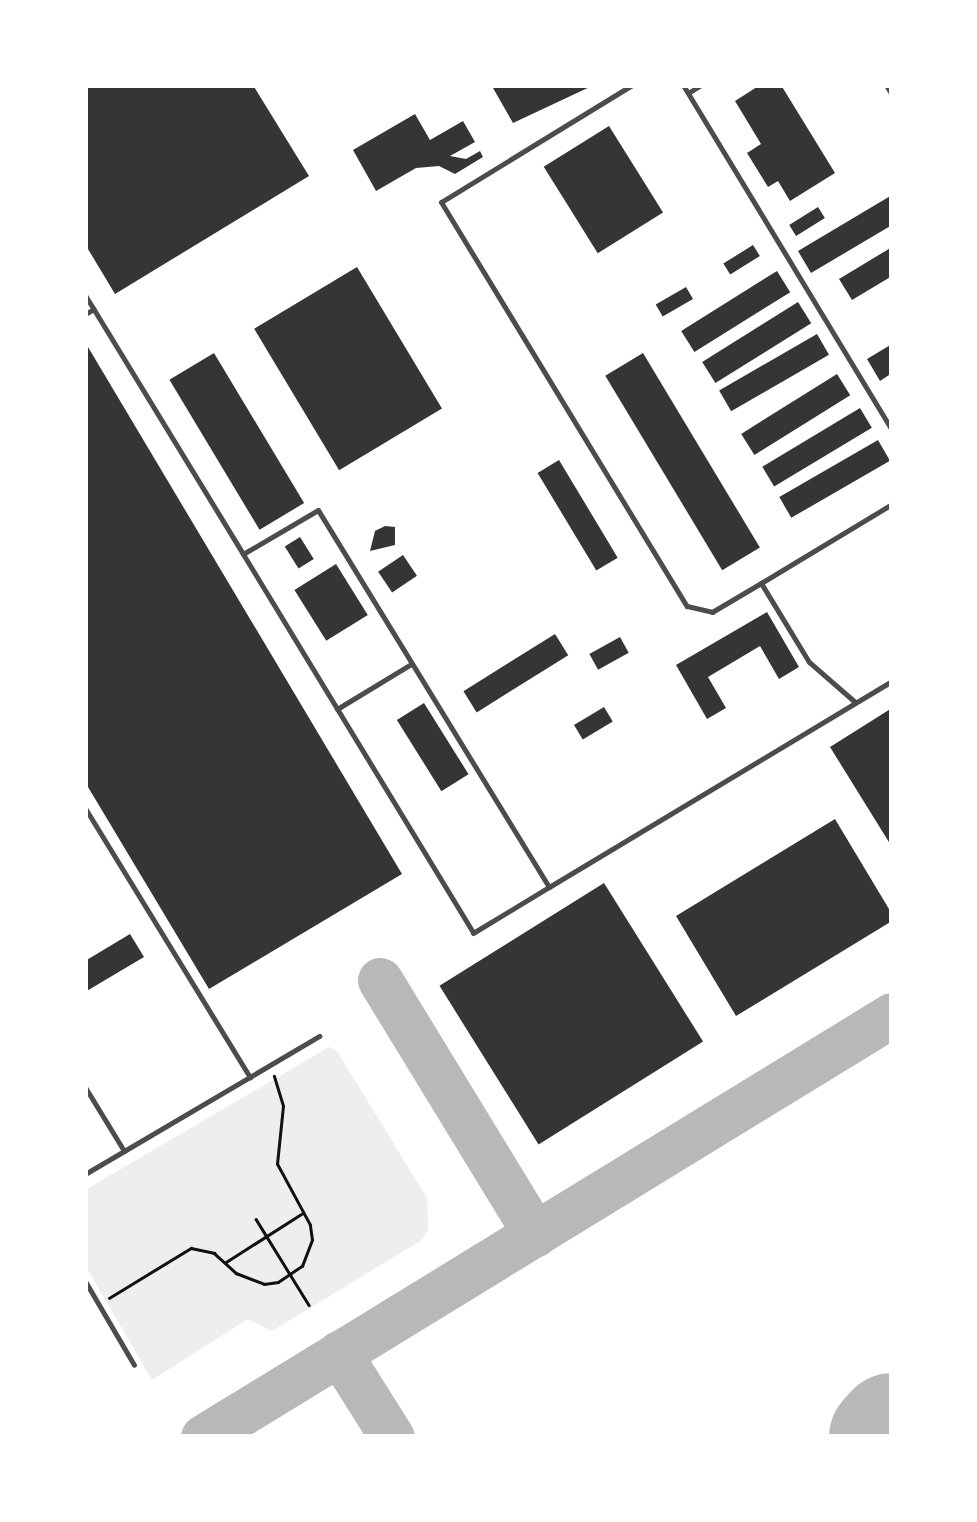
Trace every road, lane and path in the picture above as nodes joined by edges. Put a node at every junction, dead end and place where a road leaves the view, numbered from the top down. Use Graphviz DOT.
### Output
graph roads {
  1 [pos="632,85"];
  2 [pos="684,85"];
  3 [pos="701,85"];
  4 [pos="886,85"];
  5 [pos="688,93"];
  6 [pos="892,95"];
  7 [pos="85,295"];
  8 [pos="94,309"];
  9 [pos="85,314"];
  10 [pos="892,430"];
  11 [pos="892,504"];
  12 [pos="243,554"];
  13 [pos="761,583"];
  14 [pos="412,664"];
  15 [pos="892,681"];
  16 [pos="856,703"];
  17 [pos="337,709"];
  18 [pos="85,808"];
  19 [pos="549,887"];
  20 [pos="318,1036"];
  21 [pos="268,1066"];
  22 [pos="250,1078"];
  23 [pos="85,1087"];
  24 [pos="124,1151"];
  25 [pos="85,1174"];
  26 [pos="304,1212"];
  27 [pos="256,1219"];
  28 [pos="267,1236"];
  29 [pos="226,1262"];
  30 [pos="291,1276"];
  31 [pos="85,1281"];
  32 [pos="99,1305"];
  33 [pos="308,1305"];
  34 [pos="134,1365"];
  1 -- 13 [label="lane"];
  2 -- 5 [label="lane"];
  3 -- 5 [label="lane"];
  4 -- 6 [label="lane"];
  5 -- 10 [label="lane"];
  7 -- 8 [label="lane"];
  8 -- 9 [label="lane"];
  8 -- 12 [label="lane"];
  11 -- 13 [label="lane"];
  12 -- 14 [label="lane"];
  12 -- 17 [label="lane"];
  13 -- 16 [label="lane"];
  14 -- 17 [label="lane"];
  14 -- 19 [label="lane"];
  15 -- 16 [label="lane"];
  16 -- 19 [label="lane"];
  17 -- 19 [label="lane"];
  18 -- 22 [label="lane"];
  20 -- 21 [label="lane"];
  21 -- 22 [label="lane"];
  21 -- 26 [label="path"];
  22 -- 24 [label="lane"];
  23 -- 24 [label="lane"];
  24 -- 25 [label="lane"];
  26 -- 28 [label="path"];
  26 -- 30 [label="path"];
  27 -- 28 [label="path"];
  28 -- 29 [label="path"];
  28 -- 30 [label="path"];
  29 -- 30 [label="path"];
  29 -- 32 [label="path"];
  30 -- 33 [label="path"];
  31 -- 32 [label="lane"];
  32 -- 34 [label="lane"];
}
